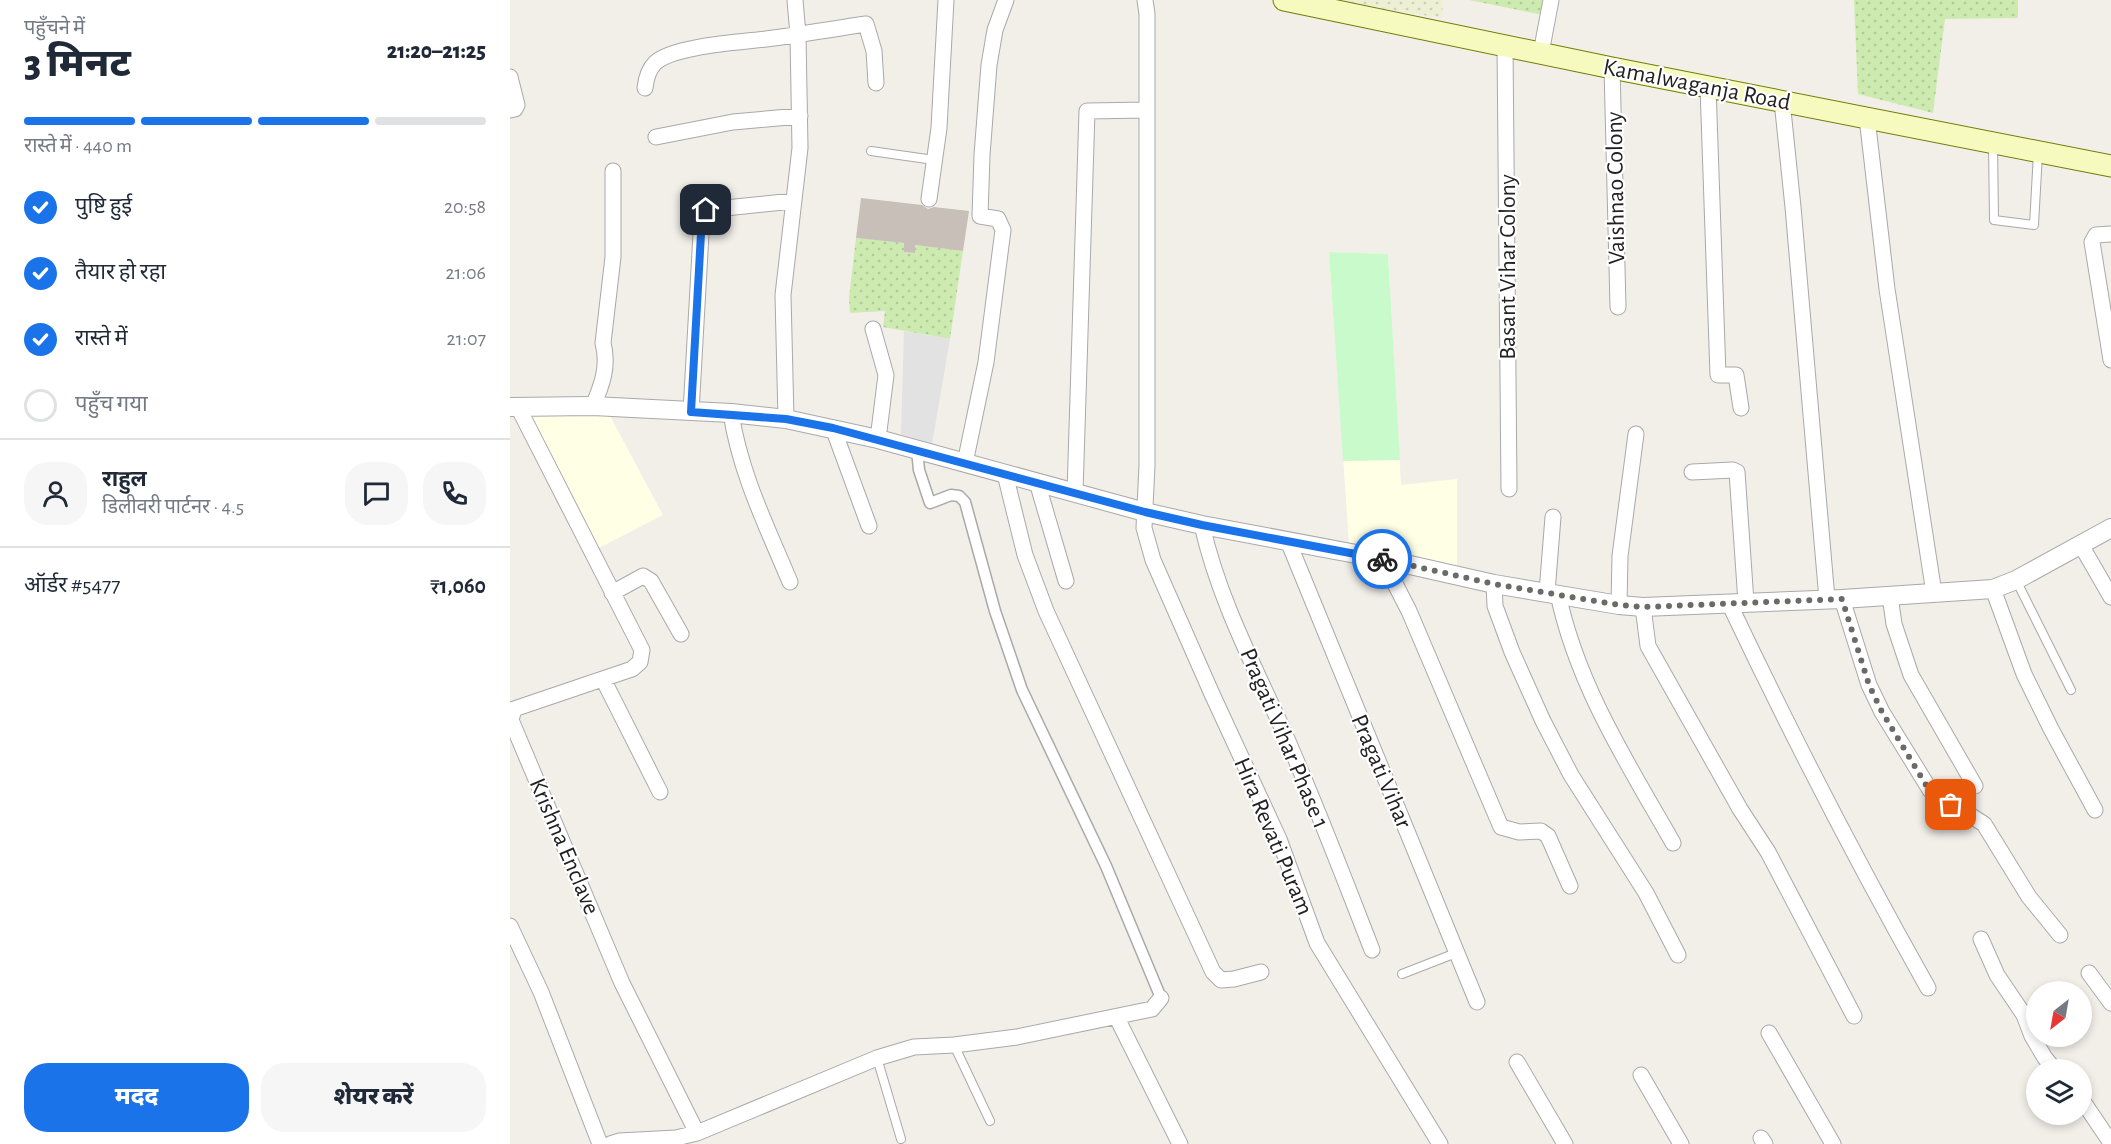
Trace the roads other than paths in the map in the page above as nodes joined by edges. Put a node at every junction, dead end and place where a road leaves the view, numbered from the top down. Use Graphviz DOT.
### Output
graph roads {
  1 [pos="795,0"];
  2 [pos="946,0"];
  3 [pos="1006,0"];
  4 [pos="1145,0"];
  5 [pos="1284,0"];
  6 [pos="1551,0"];
  7 [pos="798,35"];
  8 [pos="1505,45"];
  9 [pos="1541,53"];
  10 [pos="1612,68"];
  11 [pos="510,77"];
  12 [pos="876,82"];
  13 [pos="1708,87"];
  14 [pos="645,88"];
  15 [pos="1782,101"];
  16 [pos="510,110"];
  17 [pos="1147,110"];
  18 [pos="800,116"];
  19 [pos="1867,118"];
  20 [pos="656,136"];
  21 [pos="1993,143"];
  22 [pos="871,151"];
  23 [pos="2038,152"];
  24 [pos="934,160"];
  25 [pos="2111,166"];
  26 [pos="613,171"];
  27 [pos="929,199"];
  28 [pos="793,201"];
  29 [pos="2111,234"];
  30 [pos="1618,307"];
  31 [pos="873,329"];
  32 [pos="2111,360"];
  33 [pos="593,406"];
  34 [pos="514,407"];
  35 [pos="1741,408"];
  36 [pos="691,412"];
  37 [pos="731,413"];
  38 [pos="786,419"];
  39 [pos="833,428"];
  40 [pos="1636,434"];
  41 [pos="878,439"];
  42 [pos="917,450"];
  43 [pos="965,463"];
  44 [pos="1692,472"];
  45 [pos="1005,474"];
  46 [pos="1037,482"];
  47 [pos="1509,489"];
  48 [pos="1075,492"];
  49 [pos="1145,512"];
  50 [pos="1553,517"];
  51 [pos="1202,525"];
  52 [pos="869,526"];
  53 [pos="2111,528"];
  54 [pos="1288,541"];
  55 [pos="2081,545"];
  56 [pos="1388,560"];
  57 [pos="2016,580"];
  58 [pos="1066,581"];
  59 [pos="790,582"];
  60 [pos="1494,584"];
  61 [pos="1993,589"];
  62 [pos="612,592"];
  63 [pos="1934,592"];
  64 [pos="1553,593"];
  65 [pos="1890,596"];
  66 [pos="2111,597"];
  67 [pos="1834,599"];
  68 [pos="1737,603"];
  69 [pos="1619,605"];
  70 [pos="1643,607"];
  71 [pos="681,634"];
  72 [pos="603,679"];
  73 [pos="2071,690"];
  74 [pos="1975,786"];
  75 [pos="660,792"];
  76 [pos="2096,810"];
  77 [pos="1674,843"];
  78 [pos="1570,886"];
  79 [pos="510,926"];
  80 [pos="2060,935"];
  81 [pos="1981,939"];
  82 [pos="1372,950"];
  83 [pos="1456,952"];
  84 [pos="1678,955"];
  85 [pos="1261,972"];
  86 [pos="2089,973"];
  87 [pos="1402,974"];
  88 [pos="1928,988"];
  89 [pos="1161,998"];
  90 [pos="1477,1002"];
  91 [pos="2111,1003"];
  92 [pos="1854,1016"];
  93 [pos="1117,1018"];
  94 [pos="1769,1034"];
  95 [pos="954,1045"];
  96 [pos="877,1058"];
  97 [pos="2046,1059"];
  98 [pos="1517,1062"];
  99 [pos="1641,1075"];
  100 [pos="2092,1115"];
  101 [pos="990,1121"];
  102 [pos="697,1133"];
  103 [pos="901,1139"];
  104 [pos="2111,1143"];
  105 [pos="600,1144"];
  106 [pos="610,1144"];
  107 [pos="1180,1144"];
  108 [pos="1440,1144"];
  109 [pos="1564,1144"];
  110 [pos="1681,1144"];
  111 [pos="1833,1144"];
  1 -- 7 [label="street"];
  2 -- 24 [label="street"];
  3 -- 43 [label="street"];
  4 -- 17 [label="street, Hira Revati Puram"];
  5 -- 8 [label="main road, Kamalwaganja Road"];
  6 -- 9 [label="street"];
  7 -- 12 [label="street"];
  7 -- 14 [label="street"];
  7 -- 18 [label="street"];
  8 -- 9 [label="main road, Kamalwaganja Road"];
  8 -- 47 [label="street, Basant Vihar Colony"];
  9 -- 10 [label="main road, Kamalwaganja Road"];
  10 -- 13 [label="main road, Kamalwaganja Road"];
  10 -- 30 [label="street, Vaishnao Colony"];
  11 -- 16 [label="street"];
  13 -- 15 [label="main road, Kamalwaganja Road"];
  13 -- 35 [label="street"];
  15 -- 19 [label="main road, Kamalwaganja Road"];
  15 -- 67 [label="street"];
  17 -- 48 [label="street"];
  17 -- 49 [label="street, Hira Revati Puram"];
  18 -- 20 [label="street"];
  18 -- 28 [label="street"];
  19 -- 21 [label="main road, Kamalwaganja Road"];
  19 -- 63 [label="street"];
  21 -- 23 [label="main road, Kamalwaganja Road"];
  21 -- 23 [label="lane"];
  22 -- 24 [label="lane"];
  23 -- 25 [label="main road, Kamalwaganja Road"];
  24 -- 27 [label="street"];
  26 -- 33 [label="street"];
  28 -- 36 [label="street"];
  28 -- 38 [label="street"];
  29 -- 32 [label="street"];
  31 -- 41 [label="street"];
  33 -- 34 [label="street"];
  33 -- 36 [label="street"];
  34 -- 62 [label="street, Krishna Enclave"];
  36 -- 37 [label="street"];
  37 -- 38 [label="street"];
  37 -- 59 [label="street"];
  38 -- 39 [label="street"];
  39 -- 41 [label="street"];
  39 -- 52 [label="street"];
  40 -- 69 [label="street"];
  41 -- 42 [label="street"];
  42 -- 43 [label="street"];
  42 -- 89 [label="street"];
  43 -- 45 [label="street"];
  44 -- 68 [label="street"];
  45 -- 46 [label="street"];
  45 -- 85 [label="street"];
  46 -- 48 [label="street"];
  46 -- 58 [label="street"];
  48 -- 49 [label="street"];
  49 -- 51 [label="street"];
  49 -- 108 [label="street, Hira Revati Puram"];
  50 -- 64 [label="street"];
  51 -- 54 [label="street"];
  51 -- 82 [label="street, Pragati Vihar Phase 1"];
  53 -- 55 [label="street"];
  54 -- 56 [label="street"];
  54 -- 83 [label="street, Pragati Vihar"];
  55 -- 57 [label="street"];
  55 -- 66 [label="street"];
  56 -- 60 [label="street"];
  56 -- 78 [label="street"];
  57 -- 61 [label="street"];
  57 -- 73 [label="lane"];
  60 -- 64 [label="street"];
  60 -- 84 [label="street"];
  61 -- 63 [label="street"];
  61 -- 76 [label="street"];
  62 -- 71 [label="street"];
  62 -- 72 [label="street, Krishna Enclave"];
  63 -- 65 [label="street"];
  64 -- 69 [label="street"];
  64 -- 77 [label="street"];
  65 -- 67 [label="street"];
  65 -- 74 [label="street"];
  67 -- 68 [label="street"];
  67 -- 80 [label="street"];
  68 -- 70 [label="street"];
  68 -- 88 [label="street"];
  69 -- 70 [label="street"];
  70 -- 92 [label="street"];
  72 -- 75 [label="street"];
  72 -- 102 [label="street, Krishna Enclave"];
  79 -- 105 [label="street"];
  81 -- 97 [label="street"];
  83 -- 87 [label="lane"];
  83 -- 90 [label="street, Pragati Vihar"];
  86 -- 91 [label="street"];
  89 -- 93 [label="street"];
  93 -- 95 [label="street"];
  93 -- 107 [label="street"];
  94 -- 111 [label="street"];
  95 -- 96 [label="street"];
  95 -- 101 [label="lane"];
  96 -- 102 [label="street"];
  96 -- 103 [label="lane"];
  98 -- 109 [label="street"];
  99 -- 110 [label="street"];
  100 -- 104 [label="street"];
  102 -- 106 [label="street"];
}
